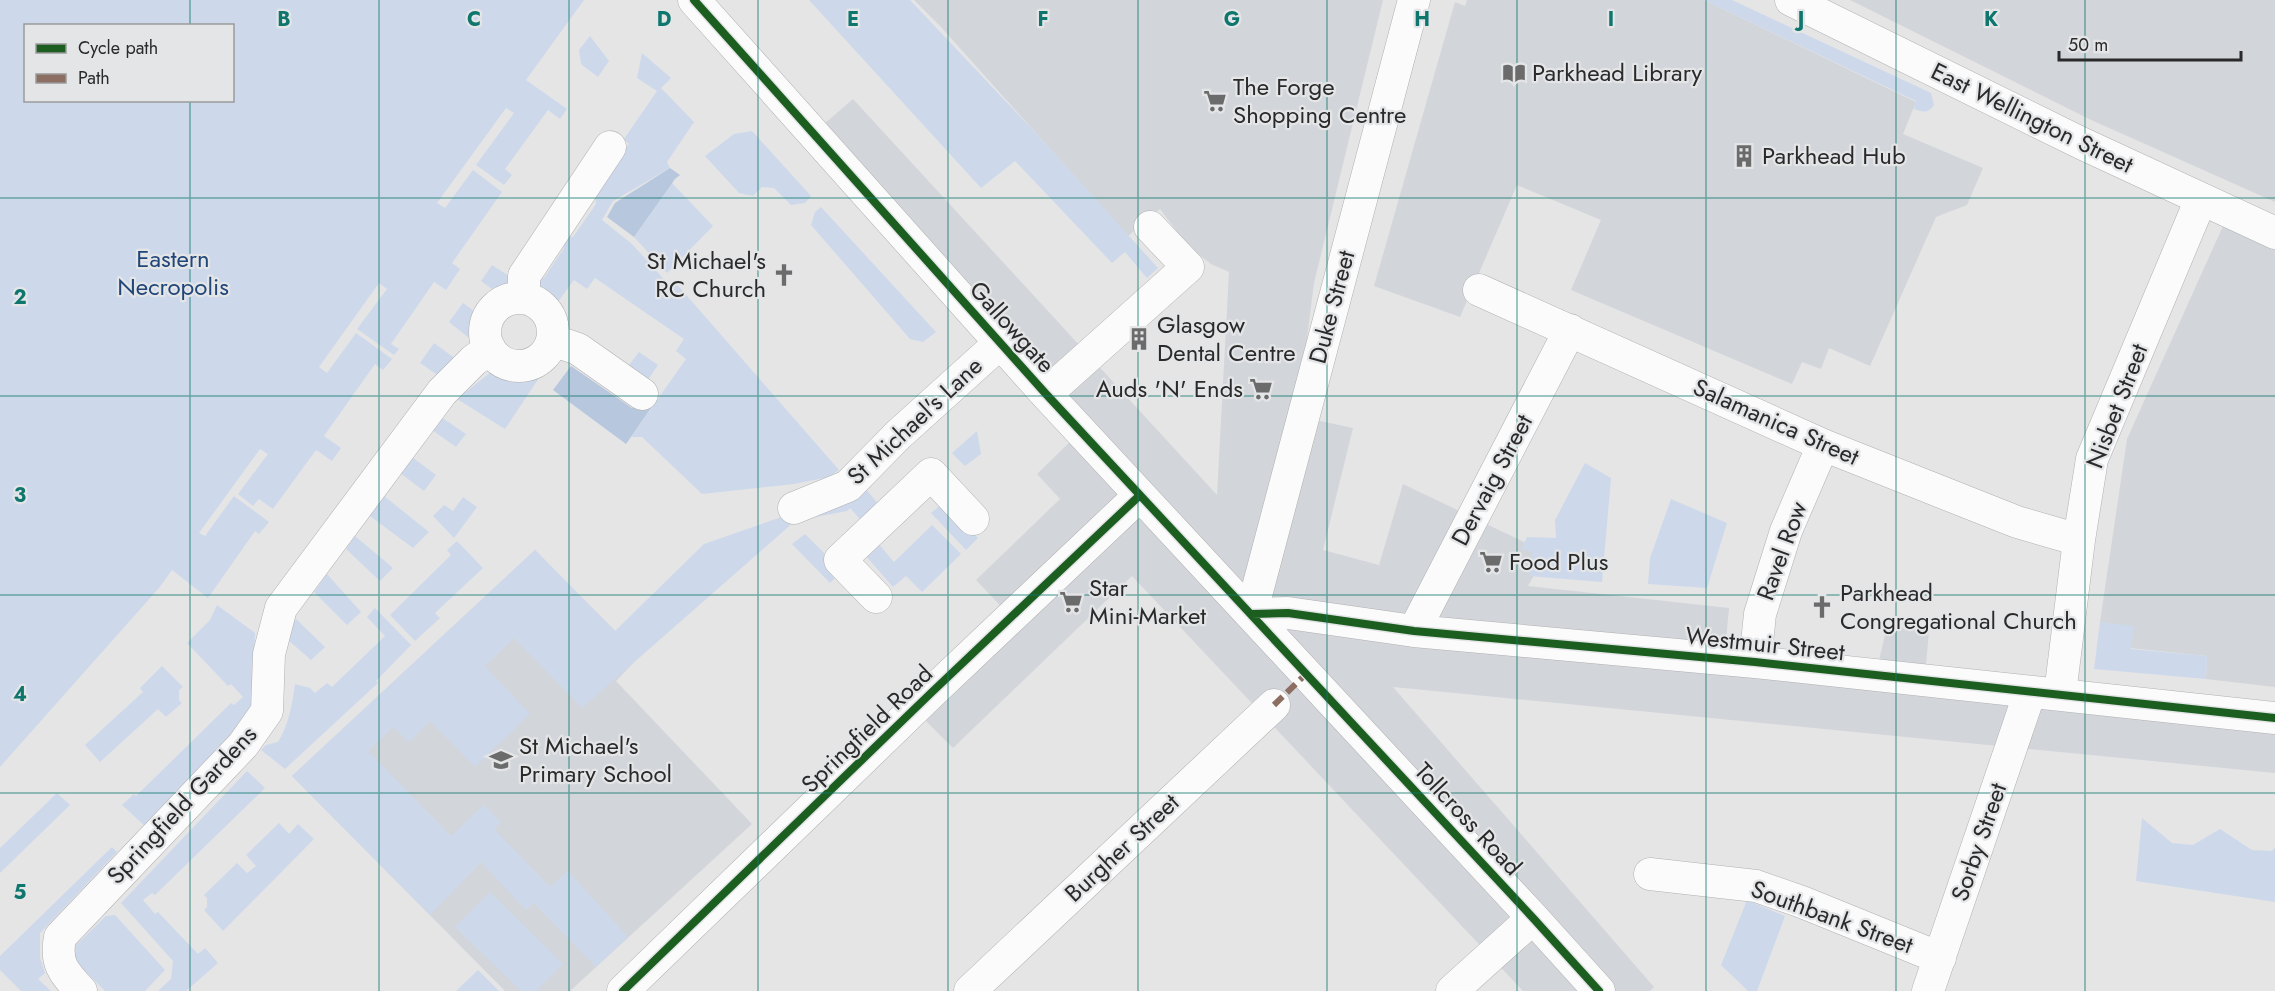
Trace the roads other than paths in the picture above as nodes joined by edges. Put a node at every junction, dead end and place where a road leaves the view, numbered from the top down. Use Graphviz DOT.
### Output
graph roads {
  1 [pos="694,0"];
  2 [pos="1414,0"];
  3 [pos="1791,0"];
  4 [pos="610,147"];
  5 [pos="2201,199"];
  6 [pos="1150,227"];
  7 [pos="2275,233"];
  8 [pos="1479,290"];
  9 [pos="527,299"];
  10 [pos="1570,330"];
  11 [pos="552,340"];
  12 [pos="1000,343"];
  13 [pos="490,349"];
  14 [pos="642,394"];
  15 [pos="1046,394"];
  16 [pos="898,435"];
  17 [pos="1823,445"];
  18 [pos="931,474"];
  19 [pos="1139,496"];
  20 [pos="794,508"];
  21 [pos="973,519"];
  22 [pos="2079,540"];
  23 [pos="876,597"];
  24 [pos="1251,614"];
  25 [pos="1414,631"];
  26 [pos="1755,662"];
  27 [pos="1306,674"];
  28 [pos="2045,693"];
  29 [pos="1274,705"];
  30 [pos="2275,718"];
  31 [pos="1650,874"];
  32 [pos="1533,918"];
  33 [pos="1940,958"];
  34 [pos="81,991"];
  35 [pos="623,991"];
  36 [pos="970,991"];
  37 [pos="1452,991"];
  38 [pos="1599,991"];
  39 [pos="1928,991"];
  1 -- 12 [label="street, Gallowgate"];
  2 -- 24 [label="street, Duke Street"];
  3 -- 5 [label="street, East Wellington Street"];
  4 -- 9 [label="street"];
  5 -- 7 [label="street, East Wellington Street"];
  5 -- 22 [label="street, Nisbet Street"];
  6 -- 15 [label="street"];
  8 -- 10 [label="street, Salamanica Street"];
  9 -- 11 [label="street"];
  9 -- 13 [label="street"];
  10 -- 17 [label="street, Salamanica Street"];
  10 -- 25 [label="street, Dervaig Street"];
  11 -- 13 [label="street"];
  11 -- 14 [label="street"];
  12 -- 15 [label="street, Gallowgate"];
  12 -- 16 [label="street, St Michael's Lane"];
  13 -- 34 [label="street, Springfield Gardens"];
  15 -- 19 [label="street, Gallowgate"];
  16 -- 18 [label="street"];
  16 -- 20 [label="street, St Michael's Lane"];
  17 -- 22 [label="street, Salamanica Street"];
  17 -- 26 [label="street, Ravel Row"];
  18 -- 21 [label="street"];
  18 -- 23 [label="street"];
  19 -- 24 [label="street, Gallowgate"];
  19 -- 35 [label="street, Springfield Road"];
  22 -- 28 [label="street, Nisbet Street"];
  24 -- 25 [label="street, Westmuir Street"];
  24 -- 27 [label="street, Gallowgate"];
  25 -- 26 [label="street, Westmuir Street"];
  26 -- 28 [label="street, Westmuir Street"];
  27 -- 32 [label="street, Tollcross Road"];
  28 -- 30 [label="street, Westmuir Street"];
  28 -- 33 [label="street, Sorby Street"];
  29 -- 36 [label="street, Burgher Street"];
  31 -- 33 [label="street, Southbank Street"];
  32 -- 37 [label="street"];
  32 -- 38 [label="street, Tollcross Road"];
  33 -- 39 [label="street, Sorby Street"];
}
